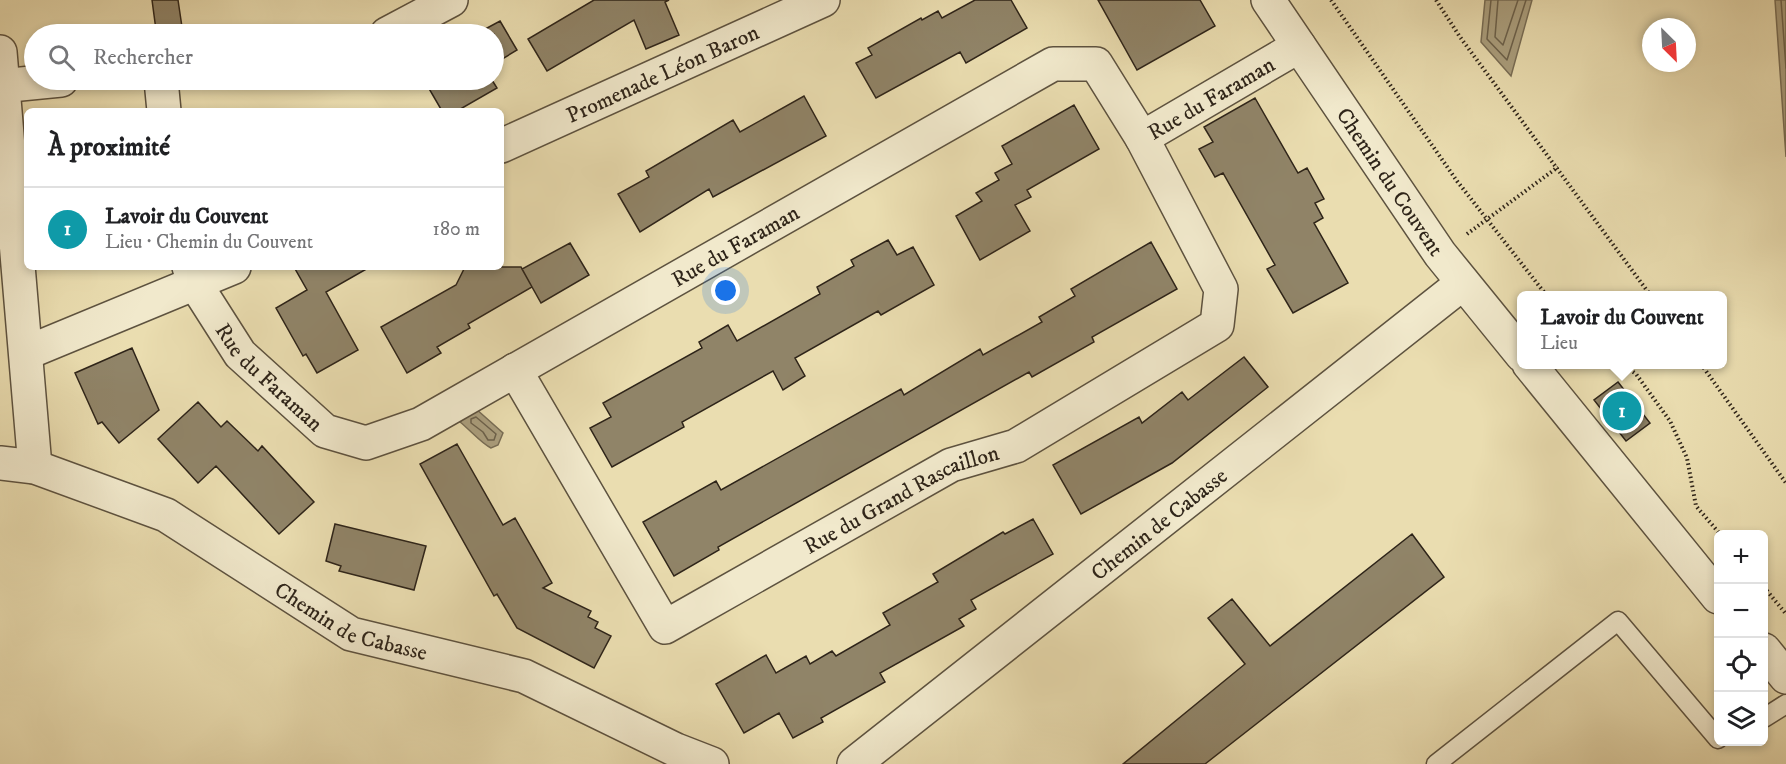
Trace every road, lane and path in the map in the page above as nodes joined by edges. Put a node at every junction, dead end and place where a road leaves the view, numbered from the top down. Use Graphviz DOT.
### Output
graph roads {
  1 [pos="452,0"];
  2 [pos="823,0"];
  3 [pos="1268,0"];
  4 [pos="1331,0"];
  5 [pos="1436,0"];
  6 [pos="406,24"];
  7 [pos="1299,46"];
  8 [pos="0,52"];
  9 [pos="24,84"];
  10 [pos="2,86"];
  11 [pos="162,90"];
  12 [pos="164,108"];
  13 [pos="1142,138"];
  14 [pos="504,145"];
  15 [pos="1558,167"];
  16 [pos="1486,220"];
  17 [pos="1440,254"];
  18 [pos="220,270"];
  19 [pos="192,276"];
  20 [pos="1463,283"];
  21 [pos="1543,291"];
  22 [pos="1647,291"];
  23 [pos="1517,350"];
  24 [pos="26,353"];
  25 [pos="1533,369"];
  26 [pos="1629,369"];
  27 [pos="1705,369"];
  28 [pos="515,370"];
  29 [pos="0,463"];
  30 [pos="35,467"];
  31 [pos="1785,481"];
  32 [pos="1717,530"];
  33 [pos="1714,591"];
  34 [pos="1768,592"];
  35 [pos="1786,614"];
  36 [pos="1768,655"];
  37 [pos="1786,677"];
  38 [pos="1786,704"];
  39 [pos="1768,715"];
  40 [pos="1714,733"];
  41 [pos="712,764"];
  42 [pos="854,764"];
  43 [pos="1436,764"];
  1 -- 6 [label="street"];
  2 -- 14 [label="street, Promenade Léon Baron"];
  3 -- 7 [label="street, Chemin du Couvent"];
  4 -- 16 [label="path"];
  5 -- 15 [label="path"];
  7 -- 13 [label="street, Rue du Faraman"];
  7 -- 17 [label="street, Chemin du Couvent"];
  8 -- 10 [label="street"];
  9 -- 10 [label="street"];
  10 -- 24 [label="street"];
  11 -- 12 [label="street"];
  13 -- 28 [label="street, Rue du Faraman"];
  13 -- 28 [label="street, Rue du Grand Rascaillon"];
  15 -- 16 [label="path"];
  15 -- 22 [label="path"];
  16 -- 17 [label="path"];
  16 -- 21 [label="path"];
  17 -- 20 [label="street, Chemin du Couvent"];
  18 -- 19 [label="street"];
  19 -- 24 [label="street"];
  19 -- 28 [label="street, Rue du Faraman"];
  20 -- 23 [label="street, Chemin du Couvent"];
  20 -- 42 [label="street, Chemin de Cabasse"];
  24 -- 30 [label="street"];
  25 -- 33 [label="street"];
  26 -- 32 [label="path"];
  27 -- 31 [label="path"];
  29 -- 30 [label="street, Chemin de Cabasse"];
  30 -- 41 [label="street, Chemin de Cabasse"];
  34 -- 35 [label="path"];
  36 -- 37 [label="street"];
  38 -- 39 [label="lane"];
  40 -- 43 [label="lane"];
}
